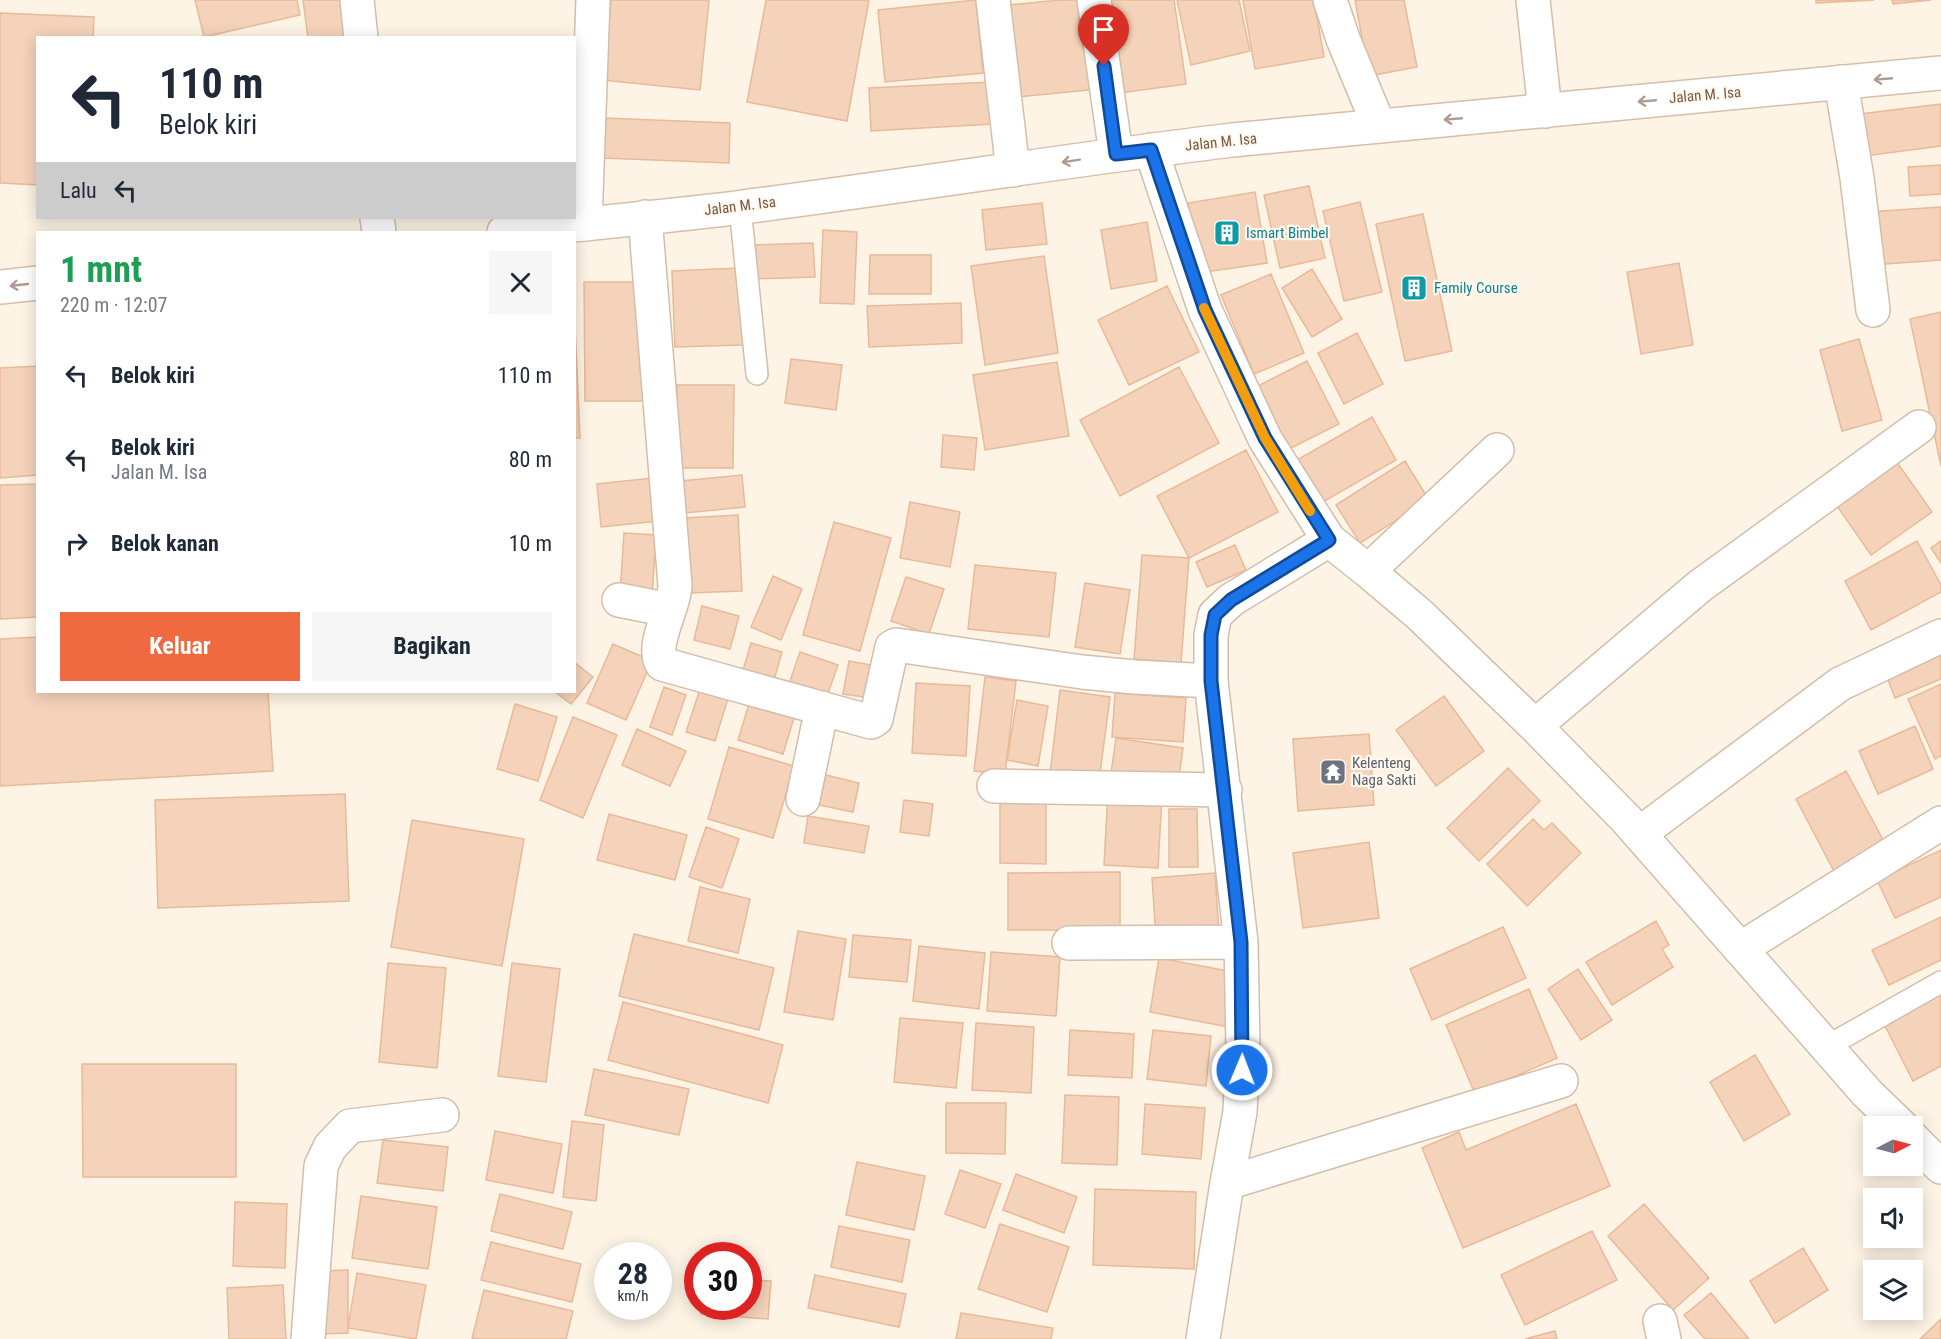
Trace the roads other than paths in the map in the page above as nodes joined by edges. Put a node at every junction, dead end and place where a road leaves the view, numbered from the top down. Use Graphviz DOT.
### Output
graph roads {
  1 [pos="357,0"];
  2 [pos="593,0"];
  3 [pos="993,0"];
  4 [pos="1094,0"];
  5 [pos="1330,0"];
  6 [pos="1533,0"];
  7 [pos="361,36"];
  8 [pos="1941,73"];
  9 [pos="1841,82"];
  10 [pos="1545,111"];
  11 [pos="1379,126"];
  12 [pos="1151,150"];
  13 [pos="1116,154"];
  14 [pos="1013,170"];
  15 [pos="740,207"];
  16 [pos="645,217"];
  17 [pos="585,224"];
  18 [pos="514,231"];
  19 [pos="36,283"];
  20 [pos="0,287"];
  21 [pos="1873,310"];
  22 [pos="757,374"];
  23 [pos="1919,427"];
  24 [pos="1497,450"];
  25 [pos="1329,540"];
  26 [pos="1368,571"];
  27 [pos="619,600"];
  28 [pos="669,610"];
  29 [pos="1941,636"];
  30 [pos="1211,681"];
  31 [pos="822,708"];
  32 [pos="1535,726"];
  33 [pos="994,786"];
  34 [pos="1225,790"];
  35 [pos="803,799"];
  36 [pos="1941,823"];
  37 [pos="1639,834"];
  38 [pos="1241,942"];
  39 [pos="1069,943"];
  40 [pos="1740,949"];
  41 [pos="1941,982"];
  42 [pos="1826,1047"];
  43 [pos="1561,1081"];
  44 [pos="442,1115"];
  45 [pos="1891,1116"];
  46 [pos="1923,1149"];
  47 [pos="1941,1167"];
  48 [pos="1227,1183"];
  49 [pos="308,1339"];
  50 [pos="1203,1339"];
  1 -- 7 [label="street"];
  2 -- 17 [label="street"];
  3 -- 14 [label="street"];
  4 -- 13 [label="street"];
  5 -- 11 [label="street"];
  6 -- 10 [label="street"];
  8 -- 9 [label="street, Jalan M. Isa, one-way"];
  9 -- 10 [label="street, Jalan M. Isa, one-way"];
  9 -- 21 [label="street"];
  10 -- 11 [label="street, Jalan M. Isa, one-way"];
  11 -- 12 [label="street, Jalan M. Isa"];
  12 -- 13 [label="street, Jalan M. Isa"];
  12 -- 25 [label="street"];
  13 -- 14 [label="street, Jalan M. Isa, one-way"];
  14 -- 15 [label="street, Jalan M. Isa"];
  15 -- 16 [label="street, Jalan M. Isa"];
  15 -- 22 [label="lane"];
  16 -- 17 [label="street, Jalan M. Isa"];
  16 -- 28 [label="street"];
  17 -- 18 [label="street, Jalan M. Isa"];
  19 -- 20 [label="street, one-way"];
  23 -- 32 [label="street"];
  24 -- 26 [label="street"];
  25 -- 26 [label="street"];
  25 -- 30 [label="street"];
  26 -- 32 [label="street"];
  27 -- 28 [label="street"];
  28 -- 31 [label="street"];
  29 -- 37 [label="street"];
  30 -- 31 [label="street"];
  30 -- 34 [label="street"];
  31 -- 35 [label="street"];
  32 -- 37 [label="street"];
  33 -- 34 [label="street"];
  34 -- 38 [label="street"];
  36 -- 40 [label="street"];
  37 -- 40 [label="street"];
  38 -- 39 [label="street"];
  38 -- 48 [label="street"];
  40 -- 42 [label="street"];
  41 -- 42 [label="lane"];
  42 -- 45 [label="street"];
  43 -- 48 [label="street"];
  44 -- 49 [label="street"];
  46 -- 47 [label="street"];
  48 -- 50 [label="street"];
}
